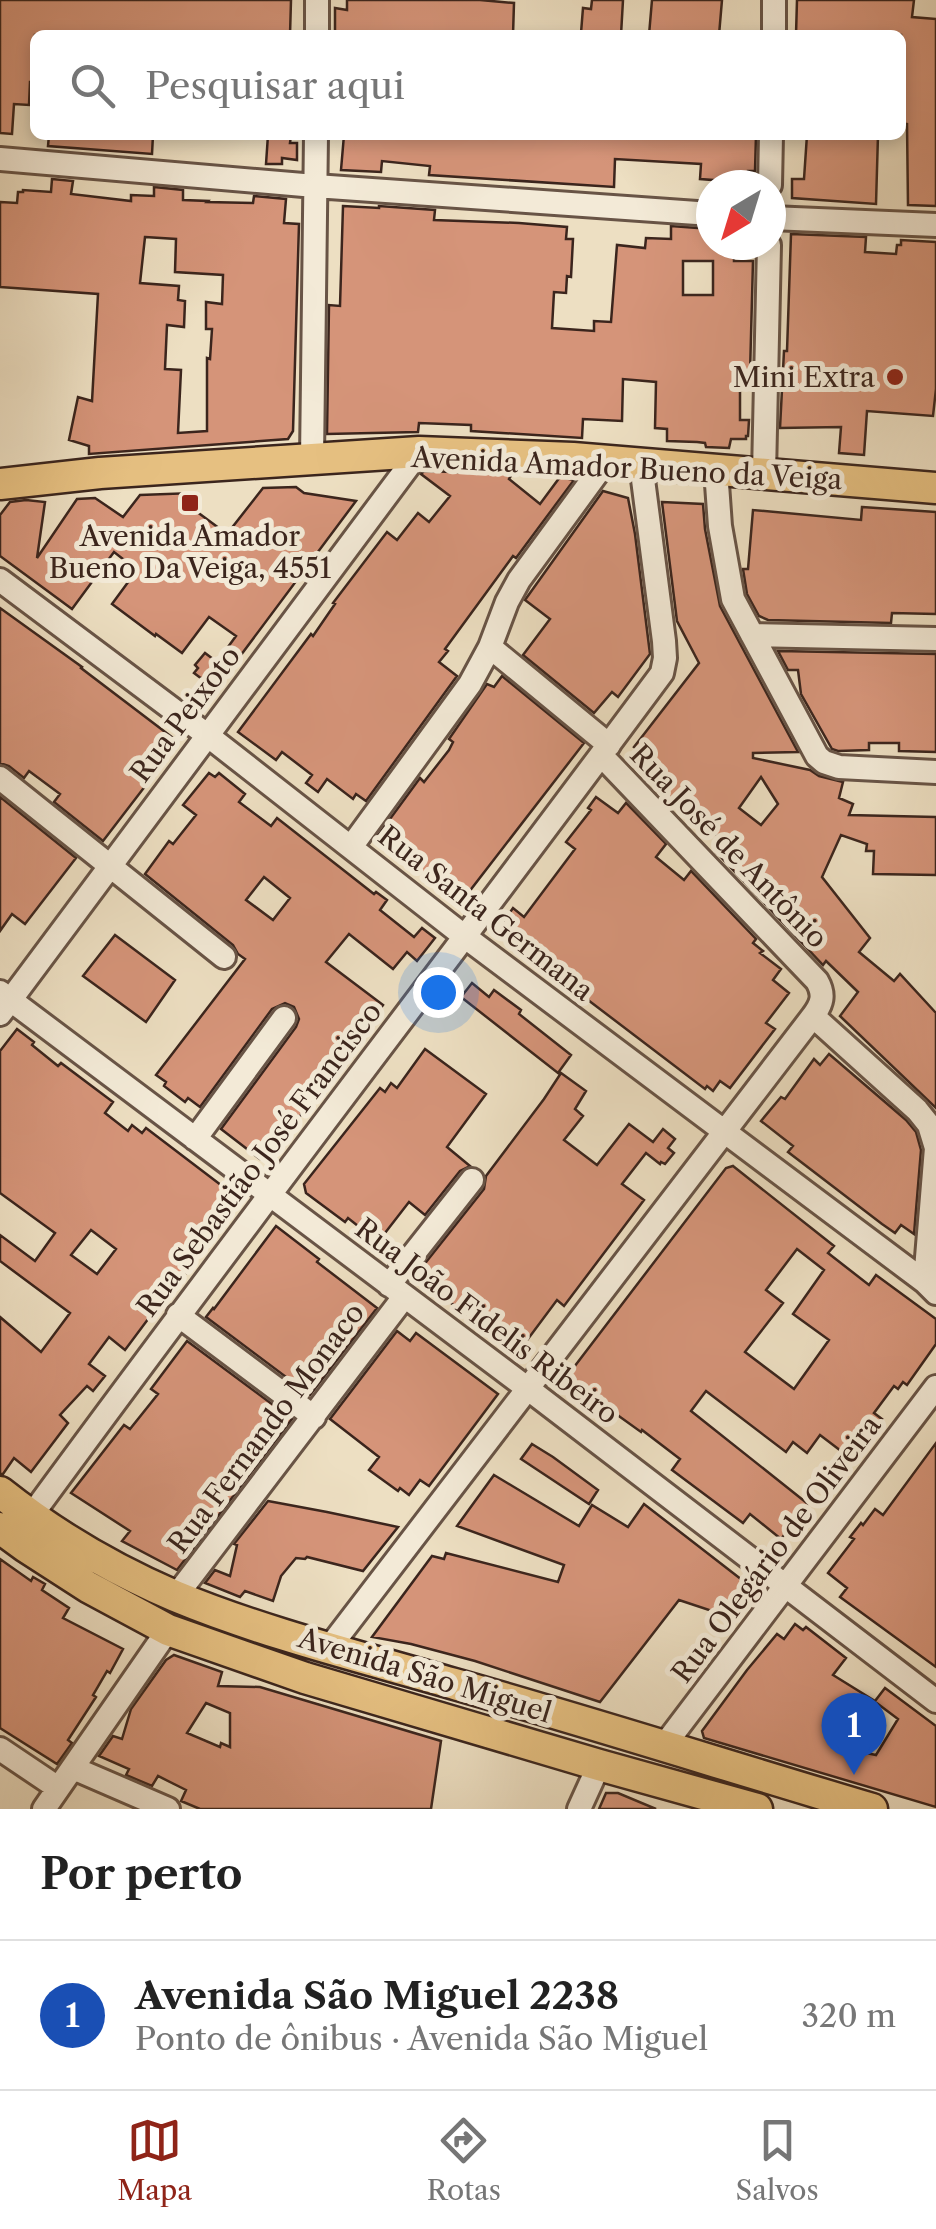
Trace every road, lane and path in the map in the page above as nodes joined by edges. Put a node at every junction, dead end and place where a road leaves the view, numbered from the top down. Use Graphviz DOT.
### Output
graph roads {
  1 [pos="317,0"];
  2 [pos="774,0"];
  3 [pos="317,30"];
  4 [pos="774,30"];
  5 [pos="316,140"];
  6 [pos="771,140"];
  7 [pos="0,160"];
  8 [pos="770,170"];
  9 [pos="316,186"];
  10 [pos="696,213"];
  11 [pos="786,219"];
  12 [pos="936,225"];
  13 [pos="769,260"];
  14 [pos="420,452"];
  15 [pos="312,459"];
  16 [pos="606,461"];
  17 [pos="641,464"];
  18 [pos="716,470"];
  19 [pos="764,474"];
  20 [pos="2,481"];
  21 [pos="936,488"];
  22 [pos="0,580"];
  23 [pos="752,635"];
  24 [pos="936,640"];
  25 [pos="490,647"];
  26 [pos="206,735"];
  27 [pos="605,750"];
  28 [pos="936,772"];
  29 [pos="0,778"];
  30 [pos="352,847"];
  31 [pos="110,865"];
  32 [pos="464,936"];
  33 [pos="224,956"];
  34 [pos="4,1002"];
  35 [pos="813,1016"];
  36 [pos="284,1018"];
  37 [pos="725,1133"];
  38 [pos="194,1139"];
  39 [pos="472,1180"];
  40 [pos="270,1195"];
  41 [pos="930,1287"];
  42 [pos="396,1291"];
  43 [pos="178,1315"];
  44 [pos="527,1388"];
  45 [pos="936,1388"];
  46 [pos="314,1418"];
  47 [pos="0,1492"];
  48 [pos="31,1516"];
  49 [pos="0,1528"];
  50 [pos="786,1586"];
  51 [pos="176,1596"];
  52 [pos="168,1630"];
  53 [pos="328,1648"];
  54 [pos="936,1700"];
  55 [pos="663,1747"];
  56 [pos="0,1749"];
  57 [pos="599,1765"];
  58 [pos="73,1768"];
  59 [pos="58,1788"];
  60 [pos="44,1809"];
  61 [pos="168,1809"];
  62 [pos="579,1809"];
  63 [pos="757,1809"];
  64 [pos="872,1809"];
  1 -- 3 [label="street"];
  2 -- 4 [label="street"];
  5 -- 9 [label="street"];
  6 -- 8 [label="street"];
  7 -- 9 [label="street"];
  9 -- 10 [label="street"];
  9 -- 15 [label="street"];
  11 -- 12 [label="street"];
  13 -- 19 [label="street"];
  14 -- 15 [label="main road, Avenida Amador Bueno da Veiga"];
  14 -- 16 [label="main road, Avenida Amador Bueno da Veiga"];
  14 -- 26 [label="street, Rua Peixoto"];
  15 -- 20 [label="main road, Avenida Amador Bueno da Veiga"];
  16 -- 17 [label="main road, Avenida Amador Bueno da Veiga"];
  16 -- 25 [label="street"];
  17 -- 18 [label="main road, Avenida Amador Bueno da Veiga"];
  17 -- 27 [label="street, Rua Sebastião José Francisco"];
  18 -- 19 [label="main road, Avenida Amador Bueno da Veiga"];
  18 -- 23 [label="street"];
  19 -- 21 [label="main road, Avenida Amador Bueno da Veiga"];
  22 -- 26 [label="street, Rua Santa Germana"];
  23 -- 24 [label="street"];
  23 -- 28 [label="street"];
  25 -- 27 [label="street, Rua José de Antônio"];
  25 -- 30 [label="street"];
  26 -- 30 [label="street, Rua Santa Germana"];
  26 -- 31 [label="street, Rua Peixoto"];
  27 -- 32 [label="street, Rua Sebastião José Francisco"];
  27 -- 35 [label="street, Rua José de Antônio"];
  29 -- 31 [label="street"];
  30 -- 32 [label="street, Rua Santa Germana"];
  31 -- 33 [label="street"];
  31 -- 34 [label="street, Rua Peixoto"];
  32 -- 37 [label="street, Rua Santa Germana"];
  32 -- 40 [label="street, Rua Sebastião José Francisco"];
  34 -- 38 [label="street, Rua João Fidelis Ribeiro"];
  35 -- 37 [label="street"];
  35 -- 41 [label="street"];
  36 -- 38 [label="street"];
  37 -- 41 [label="street, Rua Santa Germana"];
  37 -- 44 [label="street"];
  38 -- 40 [label="street, Rua João Fidelis Ribeiro"];
  39 -- 42 [label="street, Rua Fernando Monaco"];
  40 -- 42 [label="street, Rua João Fidelis Ribeiro"];
  40 -- 43 [label="street, Rua Sebastião José Francisco"];
  42 -- 44 [label="street, Rua João Fidelis Ribeiro"];
  42 -- 46 [label="street, Rua Fernando Monaco"];
  43 -- 46 [label="street"];
  43 -- 48 [label="street, Rua Sebastião José Francisco"];
  44 -- 50 [label="street, Rua João Fidelis Ribeiro"];
  44 -- 53 [label="street"];
  45 -- 50 [label="street, Rua Olegário de Oliveira"];
  46 -- 51 [label="street, Rua Fernando Monaco"];
  47 -- 48 [label="main road, Avenida São Miguel"];
  48 -- 51 [label="main road, Avenida São Miguel"];
  49 -- 52 [label="main road, Avenida São Miguel"];
  50 -- 54 [label="street, Rua João Fidelis Ribeiro"];
  50 -- 55 [label="street, Rua Olegário de Oliveira"];
  51 -- 53 [label="main road, Avenida São Miguel"];
  52 -- 57 [label="main road, Avenida São Miguel"];
  52 -- 58 [label="street"];
  53 -- 55 [label="main road, Avenida São Miguel"];
  55 -- 64 [label="main road, Avenida São Miguel"];
  56 -- 59 [label="street"];
  57 -- 62 [label="street"];
  57 -- 63 [label="main road, Avenida São Miguel"];
  58 -- 59 [label="street"];
  58 -- 61 [label="street"];
  59 -- 60 [label="street"];
}
